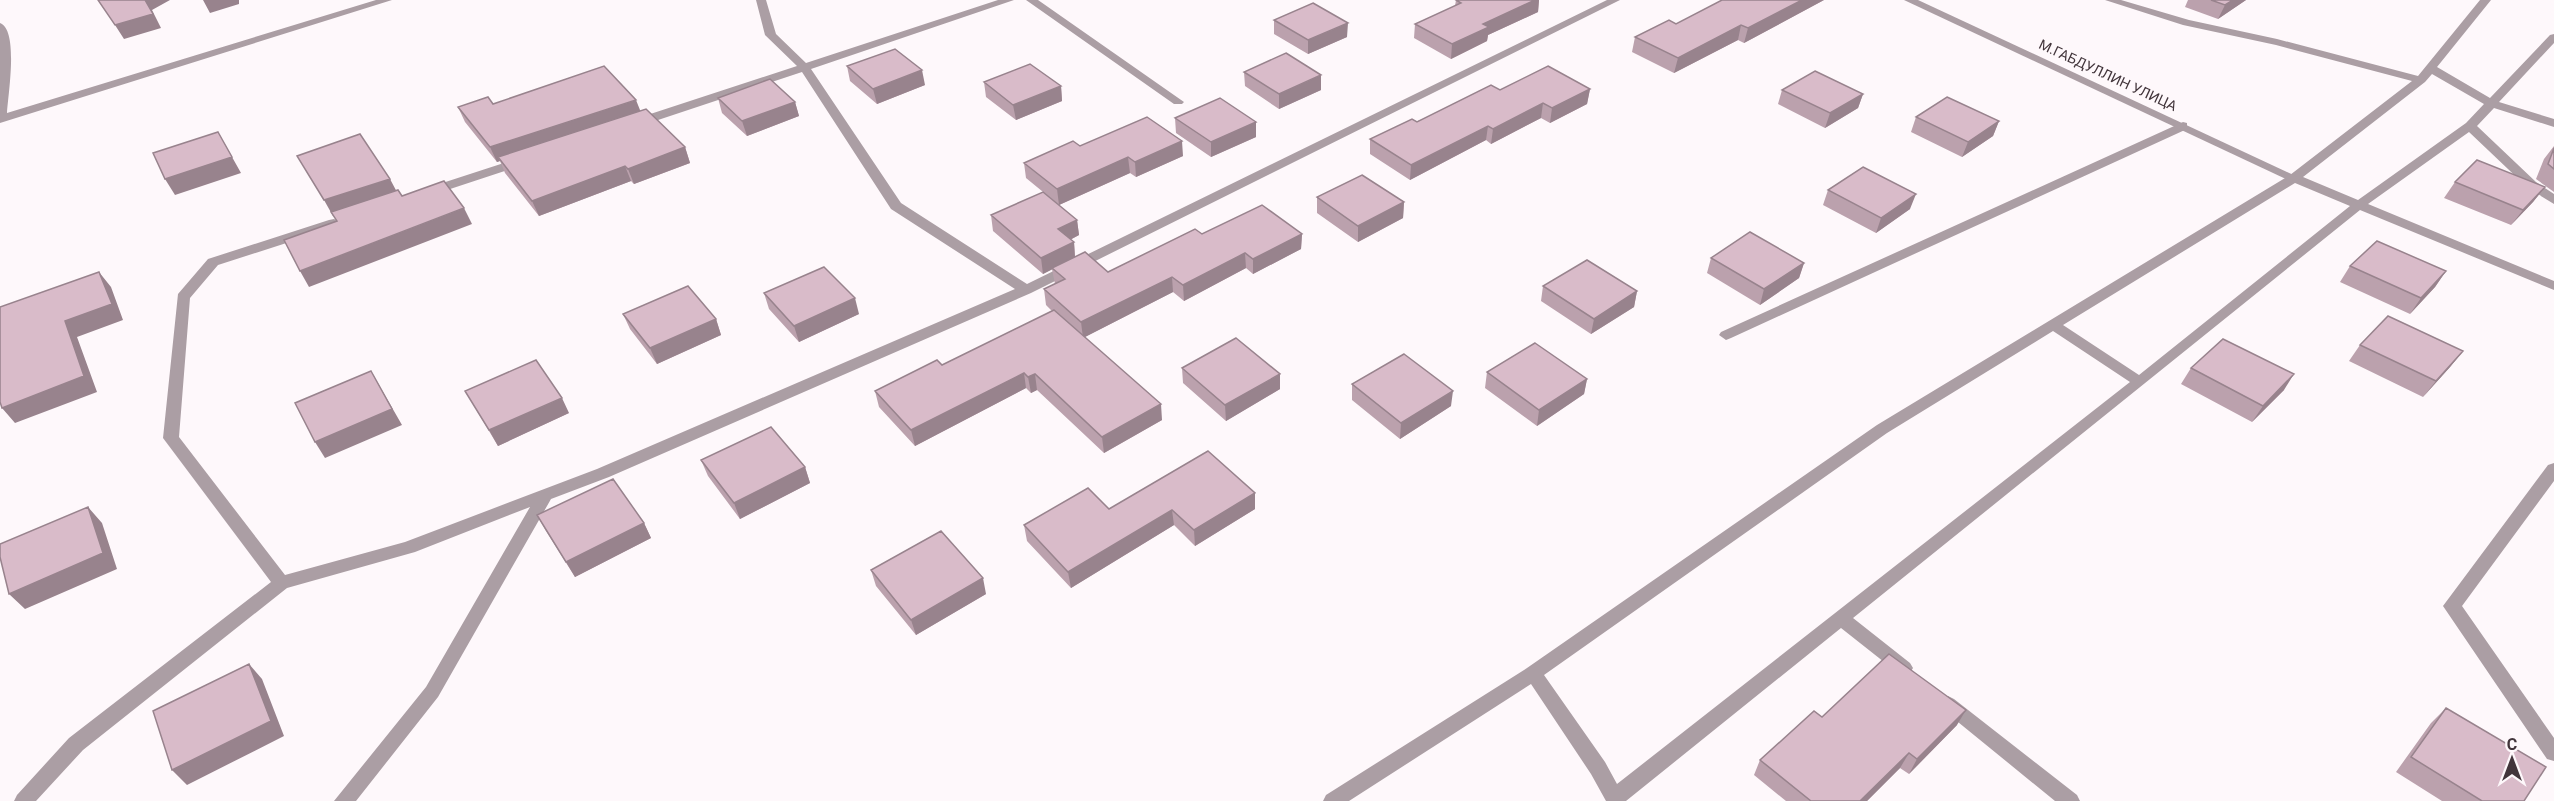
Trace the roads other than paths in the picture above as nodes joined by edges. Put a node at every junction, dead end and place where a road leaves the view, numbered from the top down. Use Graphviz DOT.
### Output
graph roads {
  1 [pos="387,0"];
  2 [pos="761,0"];
  3 [pos="1009,0"];
  4 [pos="1031,0"];
  5 [pos="1615,0"];
  6 [pos="1909,0"];
  7 [pos="2110,0"];
  8 [pos="2486,0"];
  9 [pos="0,26"];
  10 [pos="2554,37"];
  11 [pos="805,68"];
  12 [pos="2431,68"];
  13 [pos="2421,80"];
  14 [pos="1178,102"];
  15 [pos="2490,103"];
  16 [pos="0,119"];
  17 [pos="2554,123"];
  18 [pos="2183,126"];
  19 [pos="2470,126"];
  20 [pos="625,127"];
  21 [pos="536,157"];
  22 [pos="2294,178"];
  23 [pos="423,194"];
  24 [pos="2554,200"];
  25 [pos="2359,205"];
  26 [pos="345,219"];
  27 [pos="2554,286"];
  28 [pos="1026,290"];
  29 [pos="2052,324"];
  30 [pos="1726,335"];
  31 [pos="2140,382"];
  32 [pos="2554,469"];
  33 [pos="545,495"];
  34 [pos="282,584"];
  35 [pos="1841,618"];
  36 [pos="1533,673"];
  37 [pos="1914,677"];
  38 [pos="1932,691"];
  39 [pos="2554,753"];
  40 [pos="1615,799"];
  41 [pos="24,801"];
  42 [pos="344,801"];
  43 [pos="1333,801"];
  44 [pos="2070,801"];
  1 -- 16 [label="street"];
  2 -- 11 [label="street"];
  3 -- 11 [label="street"];
  4 -- 14 [label="street"];
  5 -- 28 [label="street"];
  6 -- 18 [label="street, М.ГАБДУЛЛИН УЛИЦА"];
  7 -- 13 [label="street"];
  8 -- 12 [label="street"];
  9 -- 16 [label="street"];
  10 -- 15 [label="street"];
  11 -- 20 [label="street"];
  11 -- 28 [label="street"];
  12 -- 13 [label="street"];
  12 -- 15 [label="street"];
  13 -- 22 [label="street"];
  15 -- 17 [label="street"];
  15 -- 19 [label="street"];
  18 -- 22 [label="street, М.ГАБДУЛЛИН УЛИЦА"];
  18 -- 30 [label="street"];
  19 -- 24 [label="street"];
  19 -- 25 [label="street"];
  21 -- 23 [label="street"];
  22 -- 25 [label="street, М.ГАБДУЛЛИН УЛИЦА"];
  22 -- 29 [label="street"];
  25 -- 27 [label="street, М.ГАБДУЛЛИН УЛИЦА"];
  25 -- 31 [label="street"];
  26 -- 34 [label="street"];
  28 -- 33 [label="street"];
  29 -- 31 [label="street"];
  29 -- 36 [label="street"];
  31 -- 35 [label="street"];
  32 -- 39 [label="street"];
  33 -- 34 [label="street"];
  33 -- 42 [label="street"];
  34 -- 41 [label="street"];
  35 -- 37 [label="street"];
  35 -- 40 [label="street"];
  36 -- 40 [label="street"];
  36 -- 43 [label="street"];
  38 -- 44 [label="street"];
}
